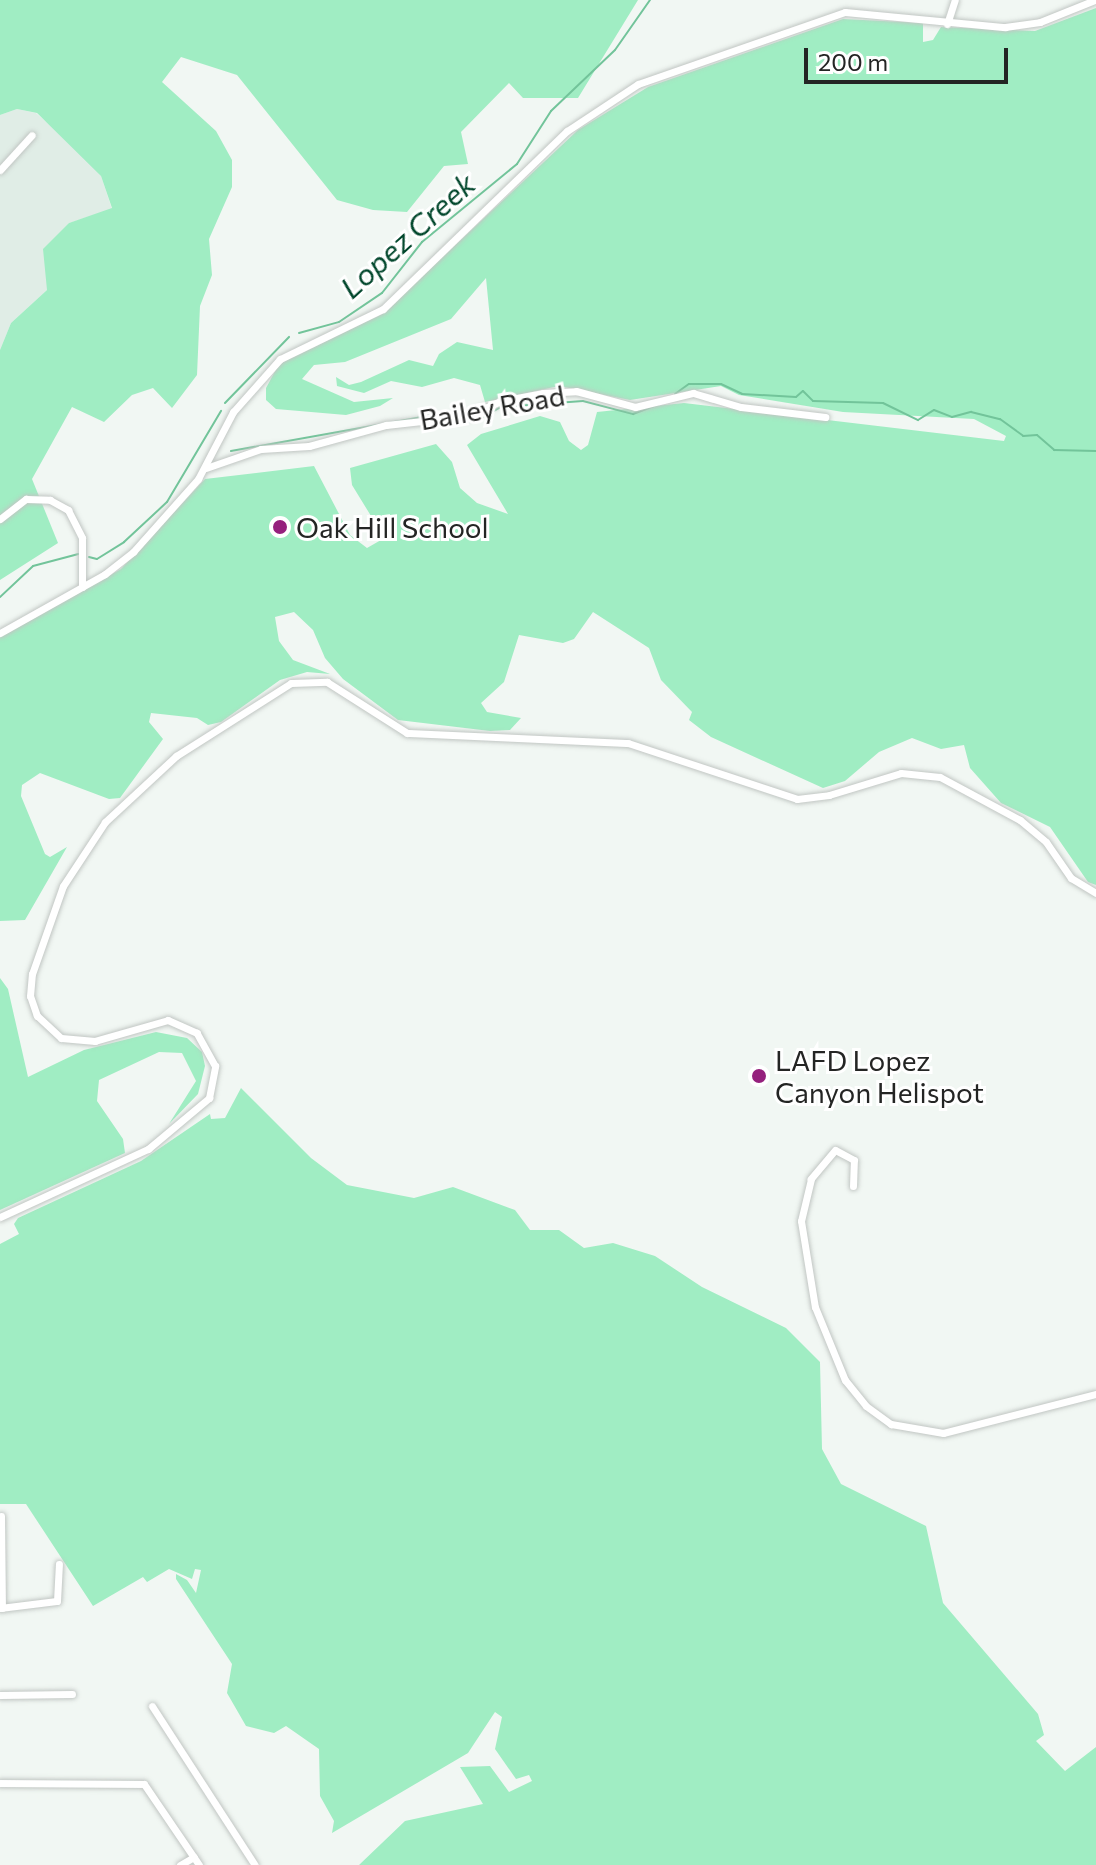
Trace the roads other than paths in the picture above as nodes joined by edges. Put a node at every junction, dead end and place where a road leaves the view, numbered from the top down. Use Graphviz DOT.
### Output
graph roads {
  1 [pos="955,0"];
  2 [pos="1095,0"];
  3 [pos="947,24"];
  4 [pos="32,135"];
  5 [pos="0,170"];
  6 [pos="825,417"];
  7 [pos="206,468"];
  8 [pos="0,519"];
  9 [pos="82,587"];
  10 [pos="0,633"];
  11 [pos="1096,893"];
  12 [pos="853,1186"];
  13 [pos="0,1217"];
  14 [pos="1096,1394"];
  15 [pos="1,1516"];
  16 [pos="59,1564"];
  17 [pos="1,1608"];
  18 [pos="72,1694"];
  19 [pos="0,1695"];
  20 [pos="152,1706"];
  21 [pos="0,1783"];
  22 [pos="194,1857"];
  23 [pos="180,1865"];
  24 [pos="199,1865"];
  25 [pos="255,1865"];
  1 -- 3 [label="street"];
  2 -- 3 [label="street"];
  3 -- 7 [label="street"];
  4 -- 5 [label="street"];
  6 -- 7 [label="street, Bailey Road"];
  7 -- 9 [label="street"];
  8 -- 9 [label="street"];
  9 -- 10 [label="street"];
  11 -- 13 [label="street"];
  12 -- 14 [label="street"];
  15 -- 17 [label="street"];
  16 -- 17 [label="street"];
  18 -- 19 [label="street"];
  20 -- 25 [label="street"];
  21 -- 22 [label="street"];
  22 -- 23 [label="street"];
  22 -- 24 [label="street"];
}
